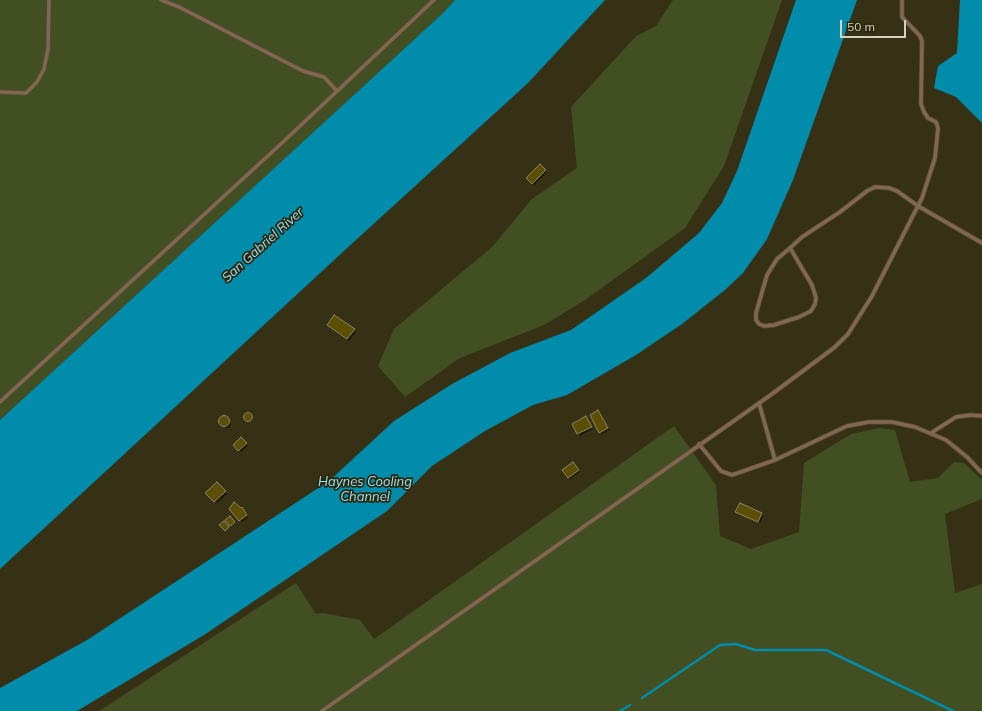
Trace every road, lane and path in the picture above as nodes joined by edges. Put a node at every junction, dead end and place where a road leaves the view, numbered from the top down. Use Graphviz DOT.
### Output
graph roads {
  1 [pos="49,0"];
  2 [pos="161,0"];
  3 [pos="434,0"];
  4 [pos="902,0"];
  5 [pos="337,91"];
  6 [pos="0,92"];
  7 [pos="918,206"];
  8 [pos="982,243"];
  9 [pos="790,248"];
  10 [pos="0,402"];
  11 [pos="759,403"];
  12 [pos="982,416"];
  13 [pos="930,433"];
  14 [pos="699,444"];
  15 [pos="775,460"];
  16 [pos="982,473"];
  17 [pos="322,711"];
  1 -- 6 [label="lane"];
  2 -- 5 [label="lane"];
  3 -- 5 [label="lane"];
  4 -- 7 [label="lane"];
  5 -- 10 [label="lane"];
  7 -- 8 [label="lane"];
  7 -- 9 [label="lane"];
  7 -- 11 [label="lane"];
  9 -- 9 [label="lane"];
  11 -- 14 [label="lane"];
  11 -- 15 [label="lane"];
  12 -- 13 [label="lane"];
  13 -- 15 [label="lane"];
  13 -- 16 [label="lane"];
  14 -- 15 [label="lane"];
  14 -- 17 [label="lane"];
}
